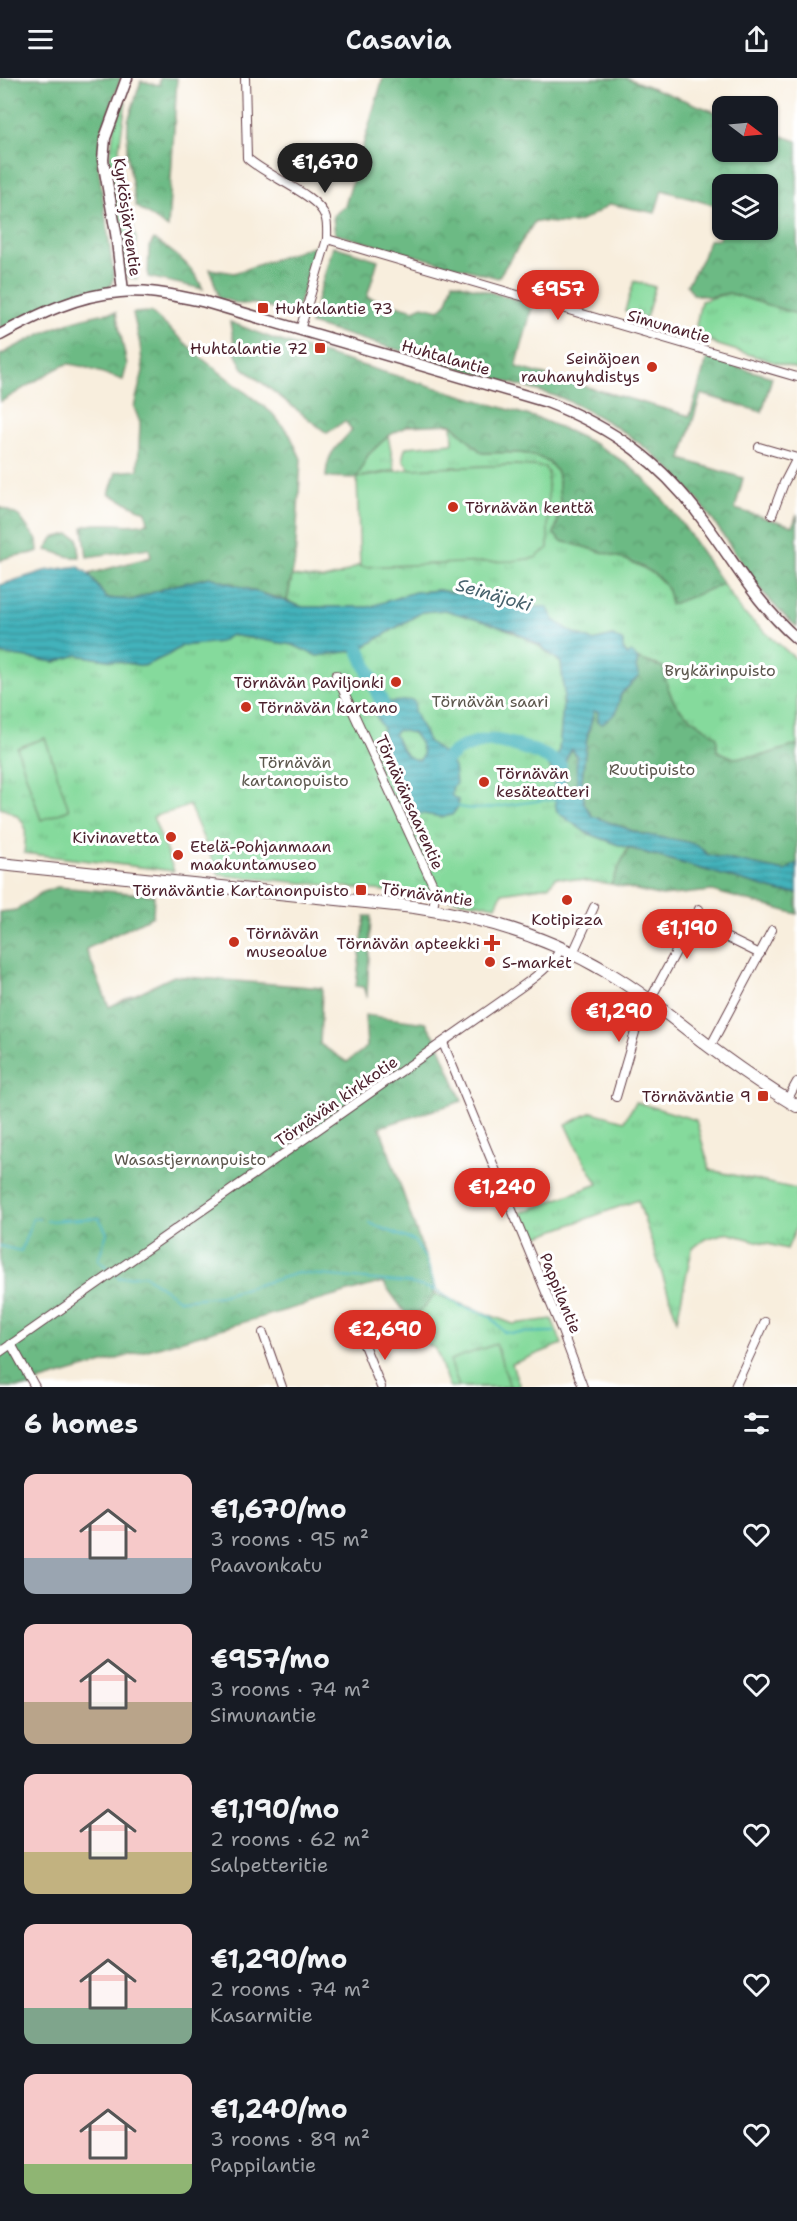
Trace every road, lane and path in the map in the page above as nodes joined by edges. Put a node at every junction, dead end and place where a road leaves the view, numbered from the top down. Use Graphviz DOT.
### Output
graph roads {
  1 [pos="128,78"];
  2 [pos="245,78"];
  3 [pos="327,239"];
  4 [pos="123,291"];
  5 [pos="300,330"];
  6 [pos="0,335"];
  7 [pos="797,377"];
  8 [pos="759,447"];
  9 [pos="797,458"];
  10 [pos="772,515"];
  11 [pos="797,639"];
  12 [pos="336,675"];
  13 [pos="0,864"];
  14 [pos="594,907"];
  15 [pos="432,909"];
  16 [pos="699,909"];
  17 [pos="695,922"];
  18 [pos="772,930"];
  19 [pos="567,950"];
  20 [pos="760,954"];
  21 [pos="650,1000"];
  22 [pos="443,1042"];
  23 [pos="710,1047"];
  24 [pos="797,1082"];
  25 [pos="616,1096"];
  26 [pos="792,1103"];
  27 [pos="765,1323"];
  28 [pos="263,1333"];
  29 [pos="11,1344"];
  30 [pos="364,1345"];
  31 [pos="0,1352"];
  32 [pos="35,1387"];
  33 [pos="282,1387"];
  34 [pos="381,1387"];
  35 [pos="583,1387"];
  36 [pos="735,1387"];
  1 -- 4 [label="main road, Kyrkösjärventie"];
  2 -- 3 [label="street"];
  3 -- 5 [label="street"];
  3 -- 7 [label="street, Simunantie"];
  4 -- 5 [label="main road, Huhtalantie"];
  4 -- 6 [label="main road, Huhtalantie"];
  5 -- 11 [label="main road, Huhtalantie"];
  8 -- 9 [label="street"];
  9 -- 10 [label="street"];
  12 -- 15 [label="street, Törnävänsaarentie"];
  13 -- 15 [label="main road, Törnäväntie"];
  14 -- 19 [label="street, Törnävän kirkkotie"];
  15 -- 19 [label="main road, Törnäväntie"];
  16 -- 17 [label="street"];
  17 -- 20 [label="street"];
  17 -- 21 [label="street"];
  18 -- 20 [label="street"];
  19 -- 21 [label="main road, Törnäväntie"];
  19 -- 22 [label="street, Törnävän kirkkotie"];
  20 -- 23 [label="street"];
  21 -- 23 [label="main road, Törnäväntie"];
  21 -- 25 [label="street"];
  22 -- 29 [label="street, Törnävän kirkkotie"];
  22 -- 35 [label="street, Pappilantie"];
  23 -- 26 [label="main road, Törnäväntie"];
  24 -- 26 [label="street"];
  27 -- 36 [label="street"];
  28 -- 33 [label="street"];
  29 -- 31 [label="street, Törnävän kirkkotie"];
  29 -- 32 [label="street"];
  30 -- 34 [label="street"];
}
